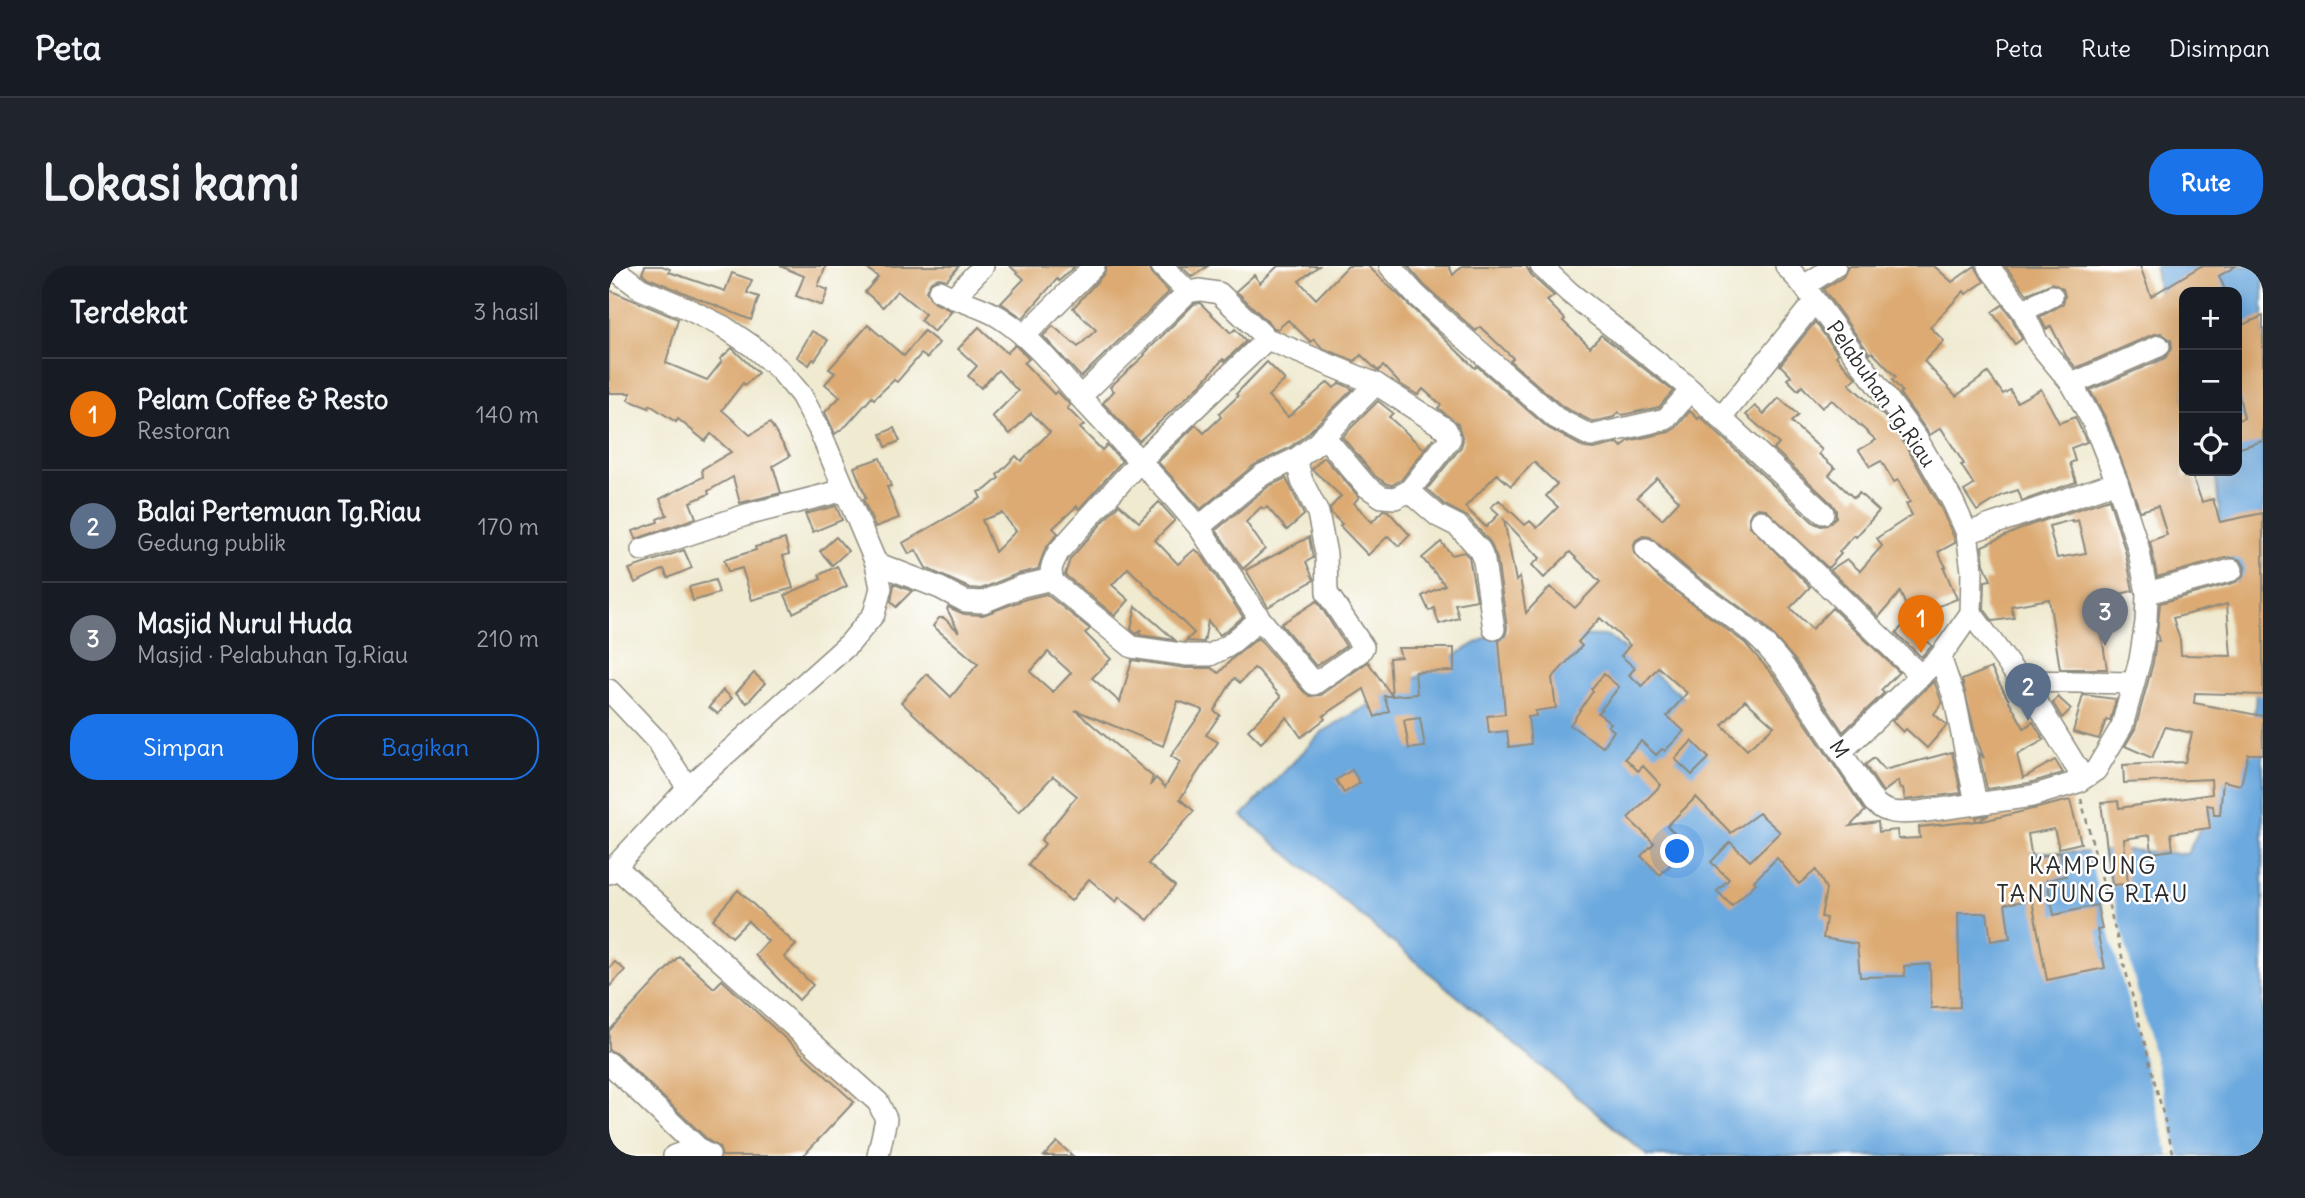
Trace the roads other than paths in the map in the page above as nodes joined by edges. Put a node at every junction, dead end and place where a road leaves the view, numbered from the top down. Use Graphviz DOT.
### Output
graph roads {
  1 [pos="610,266"];
  2 [pos="983,266"];
  3 [pos="1094,266"];
  4 [pos="1162,266"];
  5 [pos="1390,266"];
  6 [pos="1541,266"];
  7 [pos="1786,266"];
  8 [pos="1835,266"];
  9 [pos="1988,266"];
  10 [pos="1188,292"];
  11 [pos="1810,294"];
  12 [pos="2052,296"];
  13 [pos="2023,311"];
  14 [pos="1024,336"];
  15 [pos="1267,339"];
  16 [pos="2159,346"];
  17 [pos="1375,384"];
  18 [pos="2072,384"];
  19 [pos="1691,390"];
  20 [pos="1080,397"];
  21 [pos="1721,418"];
  22 [pos="1323,435"];
  23 [pos="1296,459"];
  24 [pos="1139,461"];
  25 [pos="2117,482"];
  26 [pos="845,490"];
  27 [pos="1409,491"];
  28 [pos="1823,513"];
  29 [pos="1762,521"];
  30 [pos="1199,527"];
  31 [pos="1967,533"];
  32 [pos="642,550"];
  33 [pos="1646,550"];
  34 [pos="876,563"];
  35 [pos="2232,570"];
  36 [pos="1052,579"];
  37 [pos="2147,593"];
  38 [pos="1971,613"];
  39 [pos="1260,619"];
  40 [pos="1494,629"];
  41 [pos="1940,657"];
  42 [pos="1921,676"];
  43 [pos="2022,681"];
  44 [pos="2133,683"];
  45 [pos="609,690"];
  46 [pos="1841,752"];
  47 [pos="2080,780"];
  48 [pos="688,788"];
  49 [pos="1976,803"];
  50 [pos="612,870"];
  51 [pos="609,1063"];
  52 [pos="705,1153"];
  53 [pos="674,1156"];
  54 [pos="878,1156"];
  1 -- 26 [label="street"];
  2 -- 14 [label="street"];
  3 -- 14 [label="street"];
  4 -- 10 [label="street"];
  5 -- 19 [label="street"];
  6 -- 19 [label="street"];
  7 -- 11 [label="street, Pelabuhan Tg.Riau"];
  8 -- 11 [label="street"];
  9 -- 13 [label="street"];
  10 -- 15 [label="street"];
  10 -- 20 [label="street"];
  11 -- 21 [label="street"];
  11 -- 31 [label="street, Pelabuhan Tg.Riau"];
  12 -- 13 [label="street"];
  13 -- 18 [label="street"];
  14 -- 20 [label="street"];
  15 -- 17 [label="street"];
  15 -- 24 [label="street"];
  16 -- 18 [label="street"];
  17 -- 22 [label="street"];
  17 -- 27 [label="street"];
  18 -- 25 [label="street"];
  19 -- 21 [label="street"];
  20 -- 24 [label="street"];
  21 -- 28 [label="street"];
  22 -- 23 [label="street"];
  22 -- 27 [label="street"];
  23 -- 30 [label="street"];
  23 -- 39 [label="street"];
  24 -- 30 [label="street"];
  24 -- 36 [label="street"];
  25 -- 31 [label="street"];
  25 -- 37 [label="street"];
  26 -- 32 [label="street"];
  26 -- 34 [label="street"];
  27 -- 40 [label="street"];
  29 -- 42 [label="street"];
  30 -- 39 [label="street"];
  31 -- 38 [label="street, Pelabuhan Tg.Riau"];
  33 -- 46 [label="street, M"];
  34 -- 36 [label="street"];
  34 -- 48 [label="street"];
  35 -- 37 [label="street"];
  36 -- 39 [label="street"];
  37 -- 44 [label="street"];
  38 -- 41 [label="street"];
  38 -- 43 [label="street"];
  41 -- 42 [label="street"];
  41 -- 49 [label="street"];
  42 -- 46 [label="street"];
  43 -- 44 [label="street"];
  43 -- 47 [label="street"];
  44 -- 47 [label="street"];
  45 -- 48 [label="street"];
  46 -- 49 [label="street, M"];
  47 -- 49 [label="street, M"];
  48 -- 50 [label="street"];
  50 -- 54 [label="street"];
  51 -- 52 [label="street"];
  52 -- 53 [label="street"];
}
